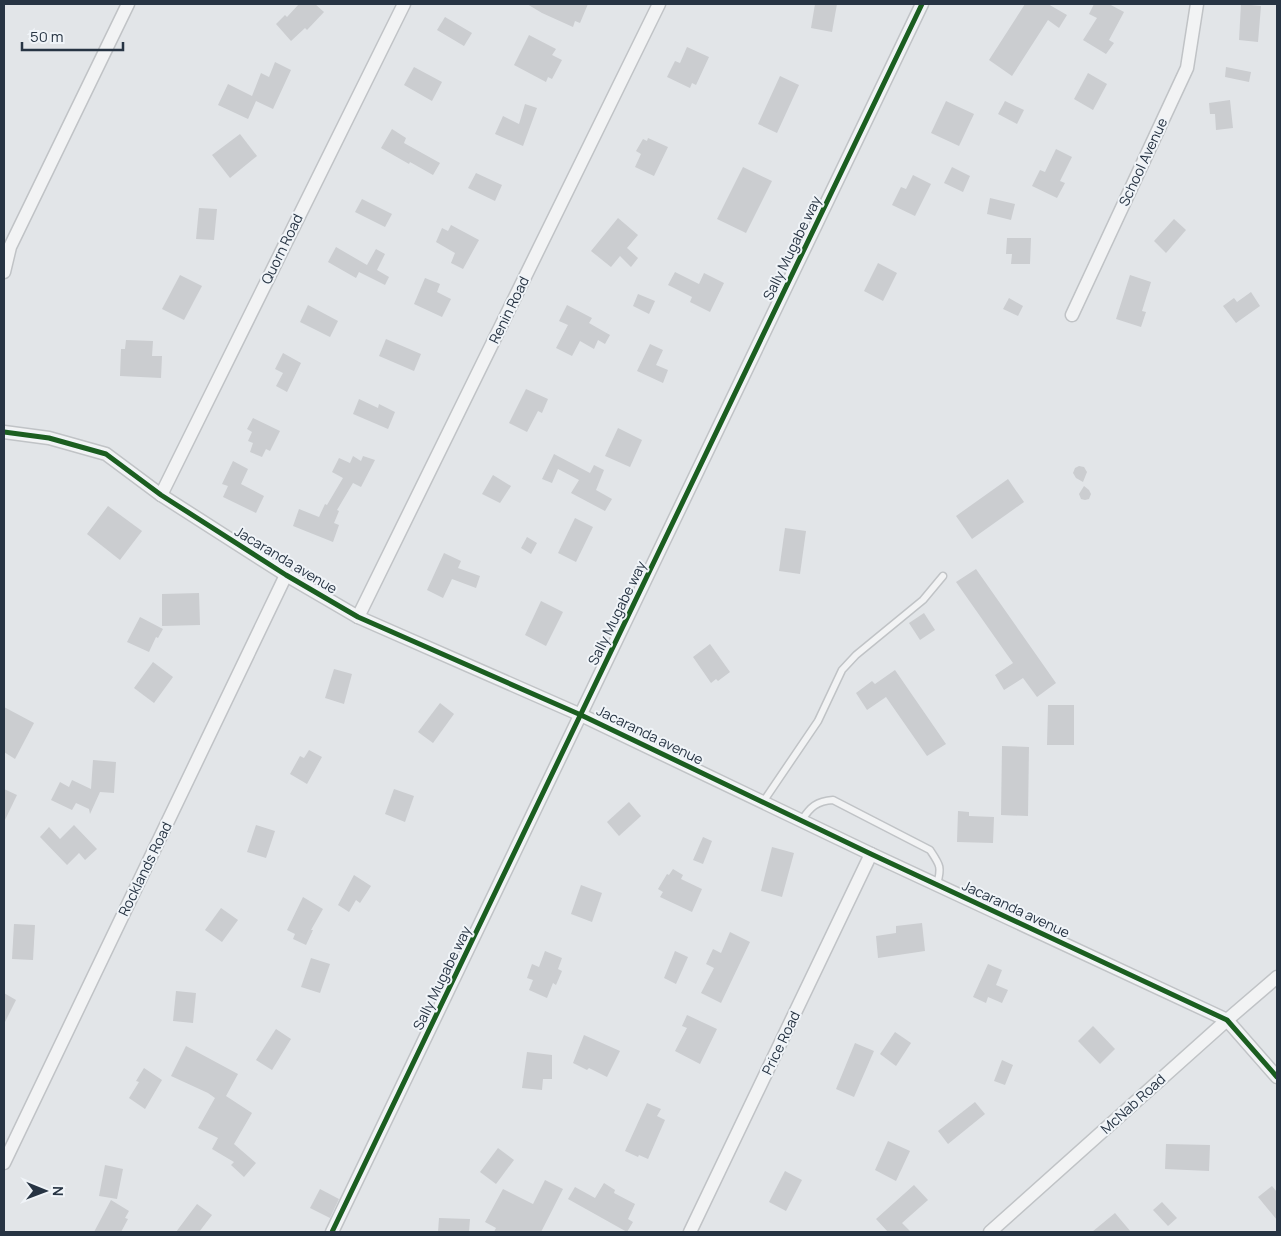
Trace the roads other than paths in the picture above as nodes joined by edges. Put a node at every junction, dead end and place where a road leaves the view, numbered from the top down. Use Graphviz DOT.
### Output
graph roads {
  1 [pos="128,4"];
  2 [pos="404,4"];
  3 [pos="659,4"];
  4 [pos="922,4"];
  5 [pos="1197,4"];
  6 [pos="4,272"];
  7 [pos="1072,316"];
  8 [pos="4,432"];
  9 [pos="160,495"];
  10 [pos="286,575"];
  11 [pos="943,576"];
  12 [pos="358,617"];
  13 [pos="581,715"];
  14 [pos="763,802"];
  15 [pos="802,820"];
  16 [pos="871,854"];
  17 [pos="937,884"];
  18 [pos="1277,977"];
  19 [pos="1227,1020"];
  20 [pos="1277,1077"];
  21 [pos="4,1163"];
  22 [pos="332,1232"];
  23 [pos="690,1232"];
  24 [pos="990,1232"];
  1 -- 6 [label="street"];
  2 -- 9 [label="street, Quorn Road"];
  3 -- 12 [label="street, Renin Road"];
  4 -- 13 [label="street, Sally Mugabe way"];
  5 -- 7 [label="street, School Avenue"];
  8 -- 9 [label="street, Jacaranda avenue"];
  9 -- 10 [label="street, Jacaranda avenue"];
  10 -- 12 [label="street, Jacaranda avenue"];
  10 -- 21 [label="street, Rocklands Road"];
  11 -- 14 [label="lane"];
  12 -- 13 [label="street, Jacaranda avenue"];
  13 -- 14 [label="street, Jacaranda avenue"];
  13 -- 22 [label="street, Sally Mugabe way"];
  14 -- 15 [label="street, Jacaranda avenue"];
  15 -- 16 [label="street, Jacaranda avenue"];
  15 -- 17 [label="lane"];
  16 -- 17 [label="street, Jacaranda avenue"];
  16 -- 23 [label="street, Price Road"];
  17 -- 19 [label="street, Jacaranda avenue"];
  18 -- 19 [label="street, McNab Road"];
  19 -- 20 [label="street, Jacaranda avenue"];
  19 -- 24 [label="street, McNab Road"];
}
